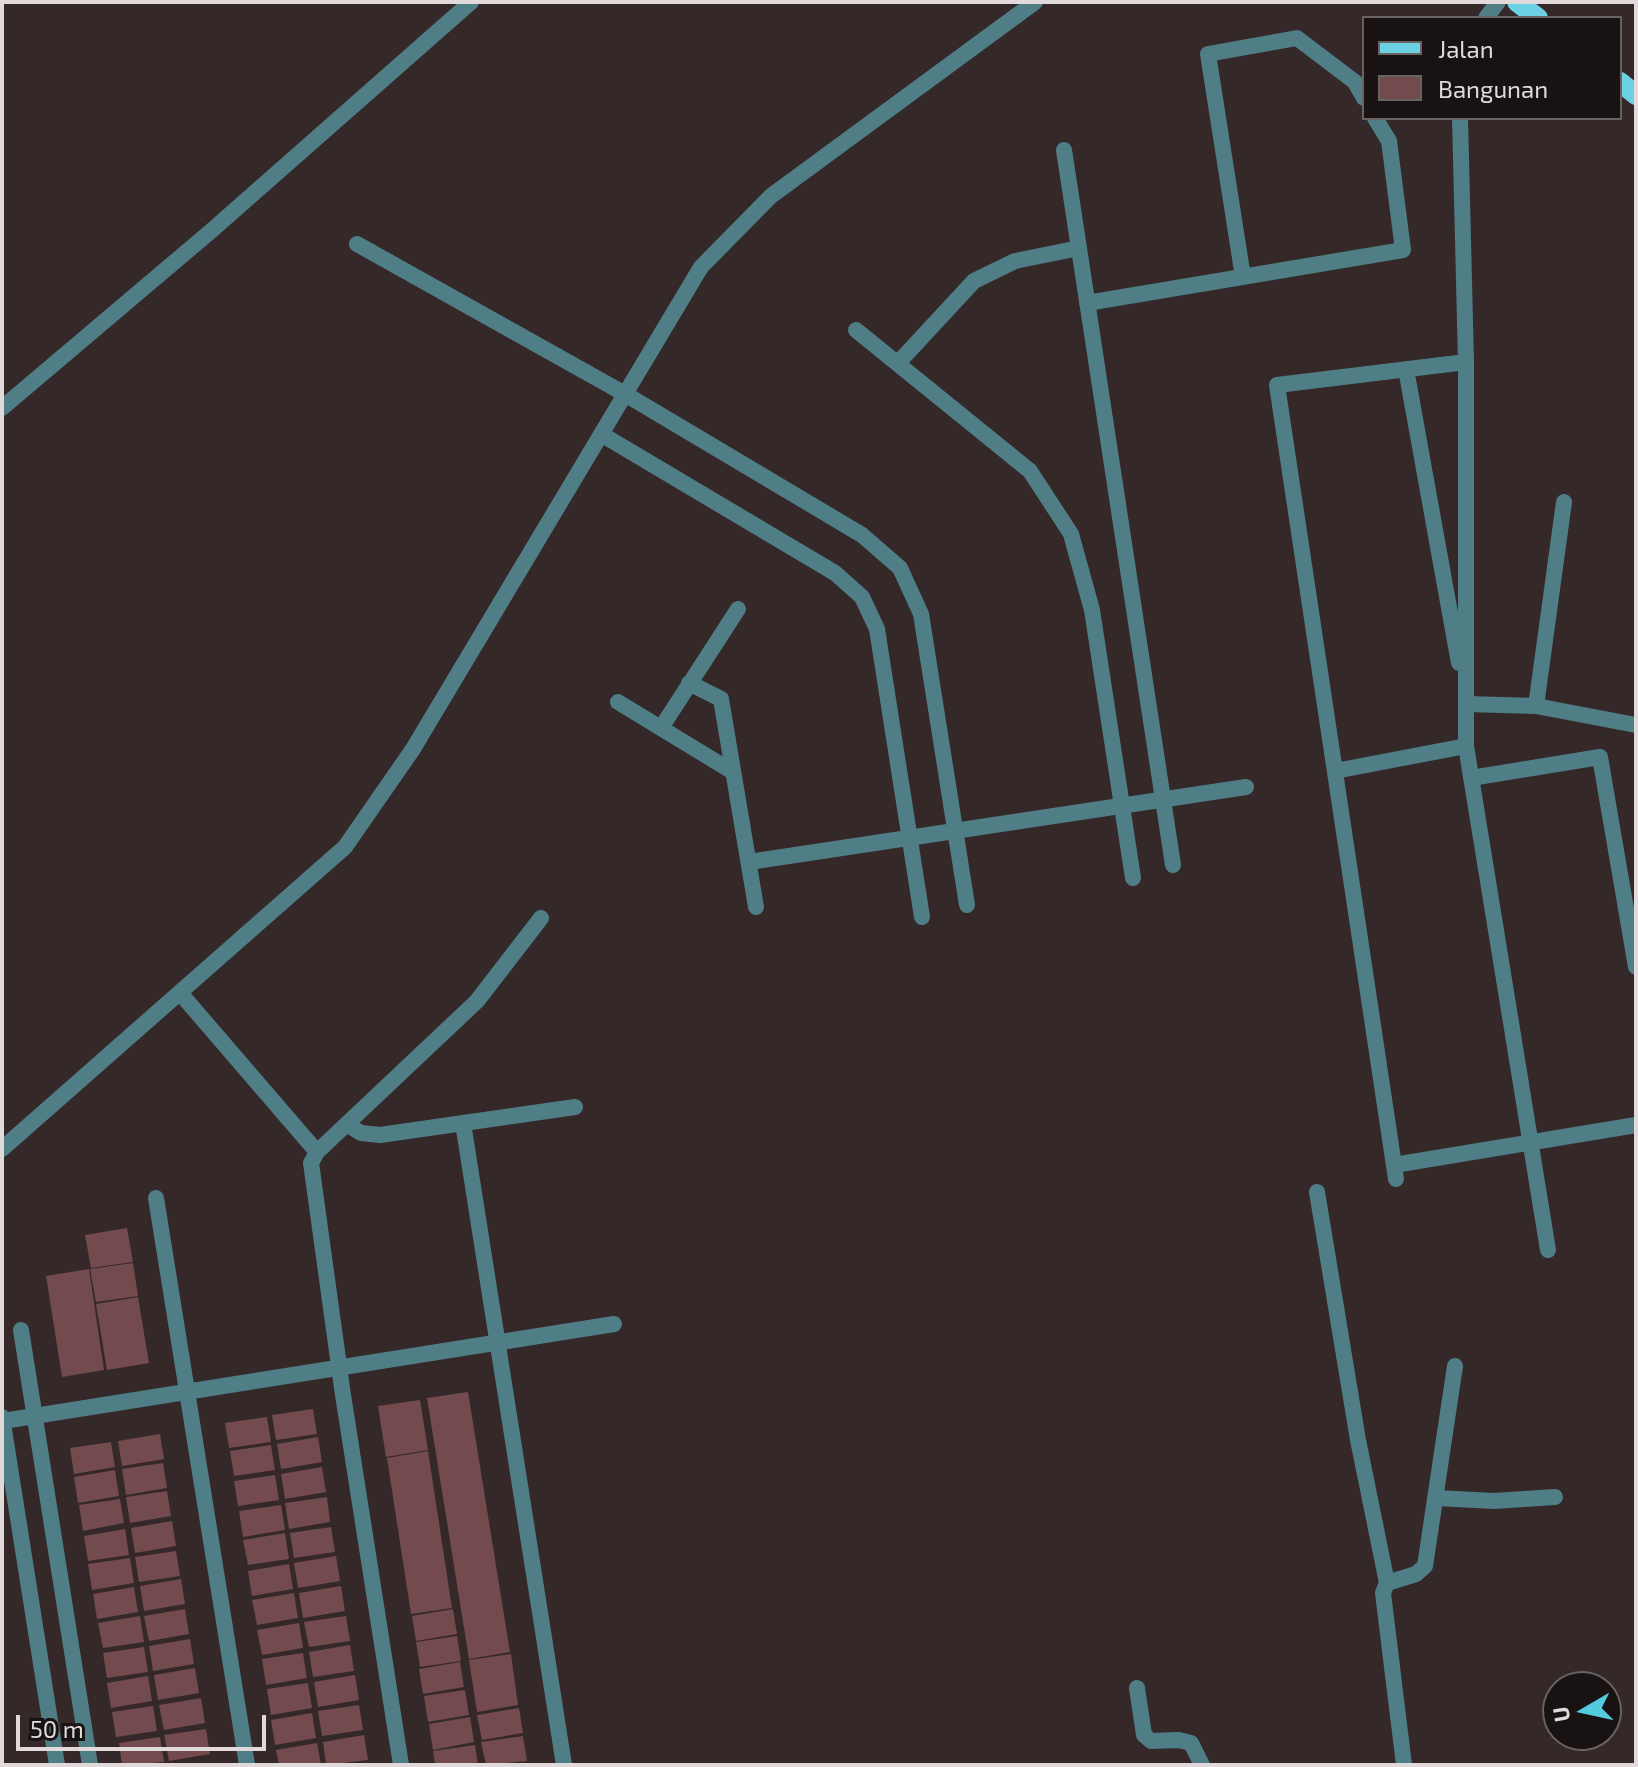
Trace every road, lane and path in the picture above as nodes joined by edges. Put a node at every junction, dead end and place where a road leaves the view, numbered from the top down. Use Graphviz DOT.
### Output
graph roads {
  1 [pos="471,2"];
  2 [pos="1035,2"];
  3 [pos="1517,2"];
  4 [pos="1535,16"];
  5 [pos="1362,94"];
  6 [pos="1376,120"];
  7 [pos="1460,120"];
  8 [pos="1064,150"];
  9 [pos="357,244"];
  10 [pos="1079,248"];
  11 [pos="1243,277"];
  12 [pos="1087,303"];
  13 [pos="856,330"];
  14 [pos="1466,362"];
  15 [pos="898,363"];
  16 [pos="1406,369"];
  17 [pos="625,394"];
  18 [pos="2,408"];
  19 [pos="601,434"];
  20 [pos="1564,502"];
  21 [pos="738,609"];
  22 [pos="689,683"];
  23 [pos="618,702"];
  24 [pos="1467,704"];
  25 [pos="1536,706"];
  26 [pos="1636,725"];
  27 [pos="661,728"];
  28 [pos="1466,746"];
  29 [pos="1335,771"];
  30 [pos="733,772"];
  31 [pos="1471,778"];
  32 [pos="1246,787"];
  33 [pos="1163,799"];
  34 [pos="1122,806"];
  35 [pos="955,831"];
  36 [pos="910,838"];
  37 [pos="749,862"];
  38 [pos="1173,865"];
  39 [pos="1133,878"];
  40 [pos="967,905"];
  41 [pos="756,907"];
  42 [pos="922,917"];
  43 [pos="541,918"];
  44 [pos="1636,967"];
  45 [pos="181,994"];
  46 [pos="575,1107"];
  47 [pos="463,1123"];
  48 [pos="348,1125"];
  49 [pos="1636,1125"];
  50 [pos="1530,1143"];
  51 [pos="2,1149"];
  52 [pos="317,1152"];
  53 [pos="1317,1192"];
  54 [pos="156,1198"];
  55 [pos="1548,1250"];
  56 [pos="614,1324"];
  57 [pos="21,1330"];
  58 [pos="496,1343"];
  59 [pos="1455,1366"];
  60 [pos="340,1370"];
  61 [pos="188,1393"];
  62 [pos="32,1416"];
  63 [pos="2,1419"];
  64 [pos="1555,1497"];
  65 [pos="1436,1498"];
  66 [pos="1387,1583"];
  67 [pos="1137,1688"];
  68 [pos="57,1765"];
  69 [pos="90,1765"];
  70 [pos="247,1765"];
  71 [pos="401,1765"];
  72 [pos="564,1765"];
  73 [pos="1202,1765"];
  74 [pos="1404,1765"];
  1 -- 18 [label="street"];
  2 -- 17 [label="street"];
  3 -- 4 [label="main road"];
  5 -- 11 [label="street"];
  6 -- 11 [label="street"];
  7 -- 14 [label="street"];
  8 -- 10 [label="street"];
  9 -- 17 [label="street"];
  10 -- 12 [label="street"];
  10 -- 15 [label="street"];
  11 -- 12 [label="street"];
  12 -- 33 [label="street"];
  13 -- 15 [label="street"];
  14 -- 16 [label="street"];
  14 -- 24 [label="street"];
  15 -- 34 [label="street"];
  16 -- 24 [label="street"];
  16 -- 29 [label="street"];
  17 -- 19 [label="street"];
  17 -- 35 [label="street"];
  19 -- 36 [label="street"];
  19 -- 45 [label="street"];
  20 -- 25 [label="street"];
  21 -- 22 [label="street"];
  22 -- 27 [label="street"];
  22 -- 30 [label="street"];
  23 -- 27 [label="street"];
  24 -- 25 [label="street"];
  24 -- 28 [label="street"];
  25 -- 26 [label="street"];
  27 -- 30 [label="street"];
  28 -- 29 [label="street"];
  28 -- 31 [label="street"];
  29 -- 50 [label="street"];
  30 -- 37 [label="street"];
  31 -- 44 [label="street"];
  31 -- 50 [label="street"];
  32 -- 33 [label="street"];
  33 -- 34 [label="street"];
  33 -- 38 [label="street"];
  34 -- 35 [label="street"];
  34 -- 39 [label="street"];
  35 -- 36 [label="street"];
  35 -- 40 [label="street"];
  36 -- 37 [label="street"];
  36 -- 42 [label="street"];
  37 -- 41 [label="street"];
  43 -- 48 [label="street"];
  45 -- 51 [label="street"];
  45 -- 52 [label="street"];
  46 -- 47 [label="street"];
  47 -- 48 [label="street"];
  47 -- 58 [label="street"];
  48 -- 52 [label="street"];
  49 -- 50 [label="street"];
  50 -- 55 [label="street"];
  52 -- 60 [label="street"];
  53 -- 66 [label="street"];
  54 -- 61 [label="street"];
  56 -- 58 [label="street"];
  57 -- 62 [label="street"];
  58 -- 60 [label="street"];
  58 -- 72 [label="street"];
  59 -- 65 [label="street"];
  60 -- 61 [label="street"];
  60 -- 71 [label="street"];
  61 -- 62 [label="street"];
  61 -- 70 [label="street"];
  62 -- 63 [label="street"];
  62 -- 69 [label="street"];
  63 -- 68 [label="street"];
  64 -- 65 [label="street"];
  65 -- 66 [label="street"];
  66 -- 74 [label="street"];
  67 -- 73 [label="street"];
}
